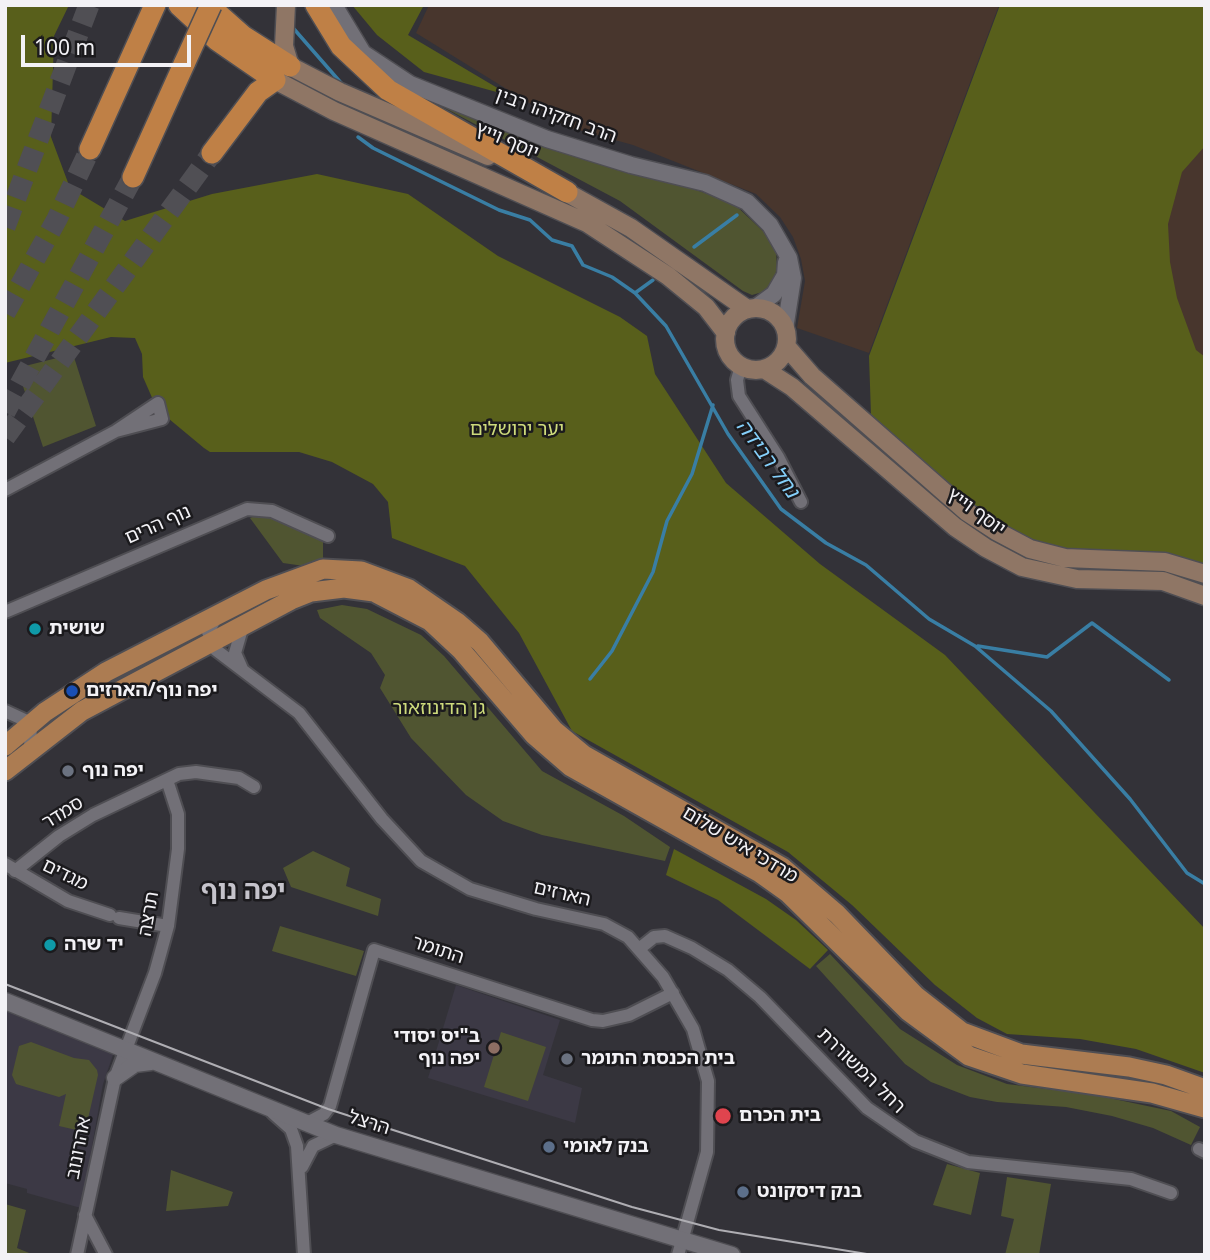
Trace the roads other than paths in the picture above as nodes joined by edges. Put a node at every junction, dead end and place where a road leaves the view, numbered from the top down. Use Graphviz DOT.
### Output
graph roads {
  1 [pos="155,5"];
  2 [pos="179,5"];
  3 [pos="210,5"];
  4 [pos="286,5"];
  5 [pos="316,5"];
  6 [pos="334,5"];
  7 [pos="282,73"];
  8 [pos="90,149"];
  9 [pos="212,153"];
  10 [pos="133,177"];
  11 [pos="567,192"];
  12 [pos="780,240"];
  13 [pos="751,309"];
  14 [pos="726,333"];
  15 [pos="785,338"];
  16 [pos="741,366"];
  17 [pos="764,369"];
  18 [pos="116,431"];
  19 [pos="5,490"];
  20 [pos="802,502"];
  21 [pos="328,536"];
  22 [pos="1205,574"];
  23 [pos="1205,596"];
  24 [pos="5,612"];
  25 [pos="217,616"];
  26 [pos="243,625"];
  27 [pos="211,642"];
  28 [pos="244,673"];
  29 [pos="5,711"];
  30 [pos="32,723"];
  31 [pos="5,746"];
  32 [pos="30,750"];
  33 [pos="5,771"];
  34 [pos="167,780"];
  35 [pos="254,787"];
  36 [pos="10,868"];
  37 [pos="163,926"];
  38 [pos="639,948"];
  39 [pos="673,993"];
  40 [pos="5,1001"];
  41 [pos="124,1050"];
  42 [pos="151,1062"];
  43 [pos="115,1078"];
  44 [pos="1205,1088"];
  45 [pos="1205,1108"];
  46 [pos="267,1109"];
  47 [pos="305,1124"];
  48 [pos="336,1135"];
  49 [pos="300,1182"];
  50 [pos="1171,1193"];
  51 [pos="85,1215"];
  52 [pos="680,1248"];
  53 [pos="77,1255"];
  54 [pos="106,1255"];
  55 [pos="304,1255"];
  56 [pos="732,1255"];
  1 -- 8 [label="highway"];
  2 -- 7 [label="highway"];
  3 -- 7 [label="highway"];
  3 -- 10 [label="highway, bridge"];
  4 -- 7 [label="main road"];
  5 -- 11 [label="highway"];
  6 -- 12 [label="street, הרב חזקיהו רבין"];
  7 -- 9 [label="highway"];
  7 -- 11 [label="main road, יוסף וייץ"];
  7 -- 14 [label="main road"];
  11 -- 13 [label="main road, יוסף וייץ"];
  12 -- 13 [label="street"];
  12 -- 15 [label="street, הרב חזקיהו רבין"];
  13 -- 14 [label="main road"];
  13 -- 15 [label="main road"];
  14 -- 16 [label="main road"];
  15 -- 17 [label="main road"];
  15 -- 22 [label="main road, יוסף וייץ"];
  16 -- 17 [label="main road"];
  16 -- 20 [label="street"];
  17 -- 23 [label="main road, יוסף וייץ"];
  18 -- 19 [label="street"];
  21 -- 24 [label="street, נוף הרים"];
  25 -- 27 [label="street"];
  25 -- 30 [label="main road"];
  25 -- 44 [label="main road, מרדכי איש שלום"];
  26 -- 27 [label="main road"];
  26 -- 28 [label="street"];
  26 -- 45 [label="main road, מרדכי איש שלום"];
  27 -- 28 [label="street, הארזים"];
  27 -- 32 [label="main road"];
  28 -- 38 [label="street, הארזים"];
  29 -- 30 [label="street"];
  30 -- 31 [label="main road"];
  30 -- 32 [label="street"];
  32 -- 33 [label="main road"];
  34 -- 35 [label="street, סמדר"];
  34 -- 36 [label="street, סמדר"];
  34 -- 37 [label="street, תרצה"];
  36 -- 37 [label="street, מגדים"];
  37 -- 41 [label="street, תרצה"];
  38 -- 39 [label="street, הארזים"];
  38 -- 50 [label="street, רחל המשוררת"];
  39 -- 47 [label="street, התומר"];
  39 -- 52 [label="street, הארזים"];
  40 -- 41 [label="street, הרצל"];
  41 -- 42 [label="street, הרצל"];
  41 -- 43 [label="street, אהרונוב"];
  42 -- 43 [label="street"];
  42 -- 46 [label="street, הרצל"];
  43 -- 51 [label="street, אהרונוב"];
  46 -- 47 [label="street, הרצל"];
  46 -- 49 [label="street"];
  47 -- 48 [label="street, הרצל"];
  48 -- 49 [label="street"];
  48 -- 52 [label="street, הרצל"];
  49 -- 55 [label="street"];
  51 -- 53 [label="street, אהרונוב"];
  51 -- 54 [label="street"];
  52 -- 56 [label="street, הרצל"];
}
